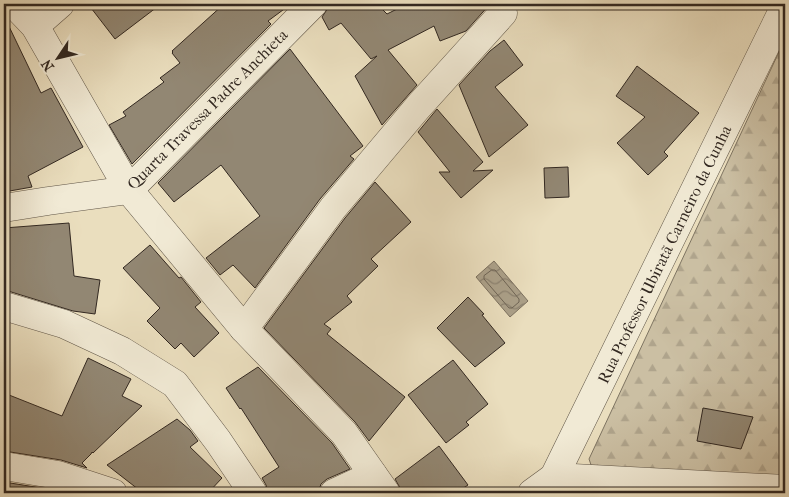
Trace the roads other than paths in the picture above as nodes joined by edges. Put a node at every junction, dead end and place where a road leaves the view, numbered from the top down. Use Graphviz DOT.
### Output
graph roads {
  1 [pos="14,4"];
  2 [pos="60,4"];
  3 [pos="313,4"];
  4 [pos="785,6"];
  5 [pos="503,12"];
  6 [pos="35,26"];
  7 [pos="129,190"];
  8 [pos="4,208"];
  9 [pos="4,306"];
  10 [pos="244,329"];
  11 [pos="4,466"];
  12 [pos="554,477"];
  13 [pos="380,484"];
  14 [pos="785,489"];
  15 [pos="112,493"];
  16 [pos="253,493"];
  17 [pos="334,493"];
  18 [pos="532,493"];
  1 -- 6 [label="street"];
  2 -- 6 [label="street"];
  3 -- 7 [label="street, Quarta Travessa Padre Anchieta"];
  4 -- 12 [label="street, Rua Professor Ubiratã Carneiro da Cunha"];
  5 -- 10 [label="street"];
  6 -- 7 [label="street"];
  7 -- 8 [label="street, Quarta Travessa Padre Anchieta"];
  7 -- 10 [label="street"];
  9 -- 16 [label="street"];
  10 -- 13 [label="street"];
  11 -- 15 [label="street"];
  12 -- 14 [label="street"];
  12 -- 18 [label="street, Rua Professor Ubiratã Carneiro da Cunha"];
  13 -- 17 [label="street"];
}
